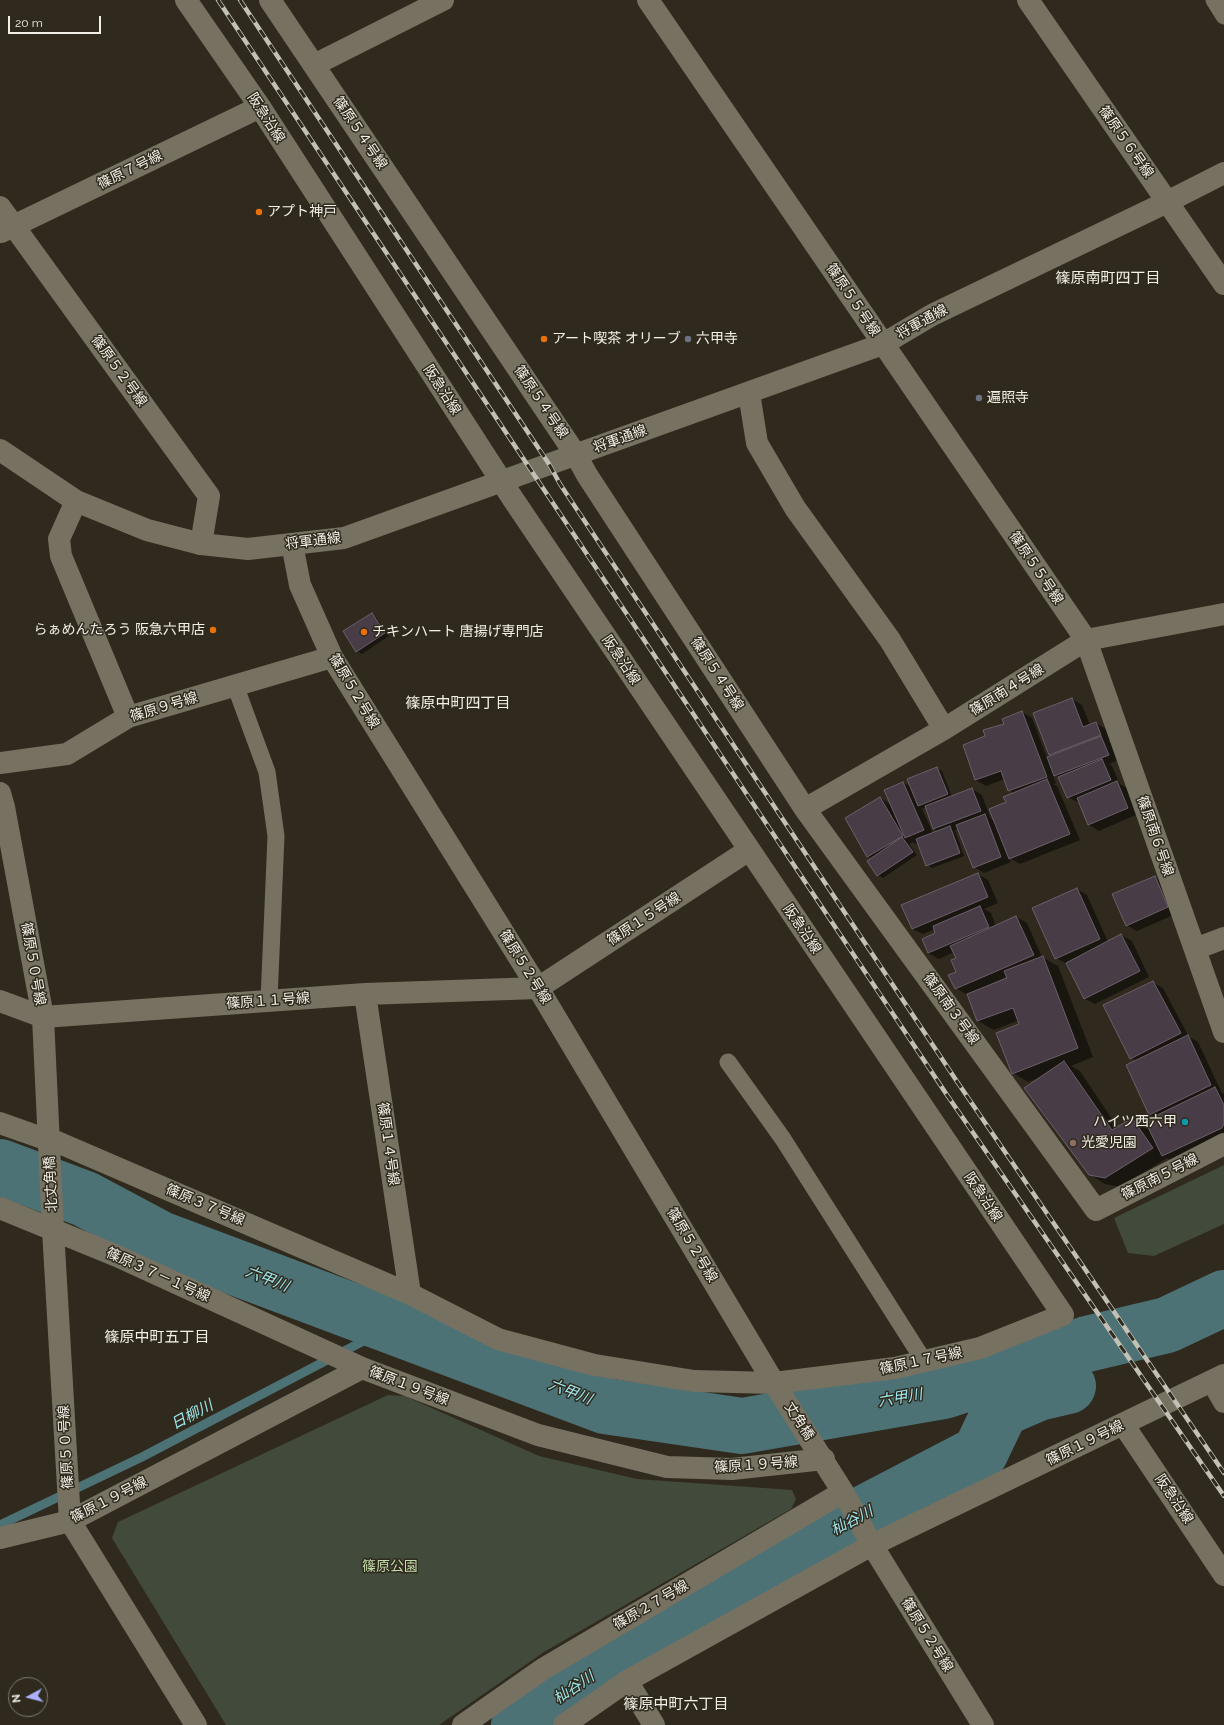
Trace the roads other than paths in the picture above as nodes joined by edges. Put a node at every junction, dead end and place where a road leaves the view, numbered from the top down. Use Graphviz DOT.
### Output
graph roads {
  1 [pos="186,0"];
  2 [pos="270,0"];
  3 [pos="443,0"];
  4 [pos="648,0"];
  5 [pos="1028,0"];
  6 [pos="1214,0"];
  7 [pos="1224,16"];
  8 [pos="314,65"];
  9 [pos="260,107"];
  10 [pos="1224,173"];
  11 [pos="1167,202"];
  12 [pos="0,207"];
  13 [pos="7,229"];
  14 [pos="1224,284"];
  15 [pos="883,344"];
  16 [pos="749,393"];
  17 [pos="0,450"];
  18 [pos="576,455"];
  19 [pos="501,482"];
  20 [pos="76,501"];
  21 [pos="201,544"];
  22 [pos="292,544"];
  23 [pos="1224,614"];
  24 [pos="1086,640"];
  25 [pos="332,657"];
  26 [pos="235,685"];
  27 [pos="128,717"];
  28 [pos="944,729"];
  29 [pos="0,763"];
  30 [pos="0,793"];
  31 [pos="805,809"];
  32 [pos="749,850"];
  33 [pos="1224,938"];
  34 [pos="1195,949"];
  35 [pos="538,988"];
  36 [pos="366,994"];
  37 [pos="269,1000"];
  38 [pos="0,1001"];
  39 [pos="43,1017"];
  40 [pos="1224,1032"];
  41 [pos="728,1062"];
  42 [pos="0,1123"];
  43 [pos="48,1138"];
  44 [pos="1224,1144"];
  45 [pos="0,1208"];
  46 [pos="1096,1210"];
  47 [pos="53,1230"];
  48 [pos="410,1294"];
  49 [pos="1063,1315"];
  50 [pos="924,1361"];
  51 [pos="360,1367"];
  52 [pos="1218,1378"];
  53 [pos="774,1383"];
  54 [pos="1224,1402"];
  55 [pos="1123,1424"];
  56 [pos="824,1459"];
  57 [pos="843,1492"];
  58 [pos="69,1517"];
  59 [pos="0,1538"];
  60 [pos="872,1545"];
  61 [pos="1224,1575"];
  62 [pos="627,1681"];
  63 [pos="196,1725"];
  64 [pos="463,1725"];
  65 [pos="564,1725"];
  66 [pos="654,1725"];
  67 [pos="983,1725"];
  1 -- 9 [label="street, 阪急沿線"];
  2 -- 8 [label="street, 篠原５４号線"];
  3 -- 8 [label="street"];
  4 -- 15 [label="street, 篠原５５号線"];
  5 -- 11 [label="street, 篠原５６号線"];
  6 -- 7 [label="lane"];
  8 -- 18 [label="street, 篠原５４号線"];
  9 -- 13 [label="street, 篠原７号線"];
  9 -- 19 [label="street, 阪急沿線"];
  10 -- 11 [label="street, 将軍通線"];
  11 -- 14 [label="street, 篠原５６号線"];
  11 -- 15 [label="street, 将軍通線"];
  12 -- 13 [label="street, 篠原５２号線"];
  13 -- 21 [label="street, 篠原５２号線"];
  15 -- 16 [label="street, 将軍通線"];
  15 -- 24 [label="street, 篠原５５号線"];
  16 -- 18 [label="street, 将軍通線"];
  16 -- 28 [label="street"];
  17 -- 20 [label="street, 将軍通線"];
  18 -- 19 [label="street, 将軍通線"];
  18 -- 31 [label="street, 篠原５４号線"];
  19 -- 22 [label="street, 将軍通線"];
  19 -- 32 [label="street, 阪急沿線"];
  20 -- 21 [label="street, 将軍通線"];
  20 -- 27 [label="street"];
  21 -- 22 [label="street, 将軍通線"];
  22 -- 25 [label="street, 篠原５２号線"];
  23 -- 24 [label="street, 篠原南４号線"];
  24 -- 28 [label="street, 篠原南４号線"];
  24 -- 34 [label="street, 篠原南６号線"];
  25 -- 26 [label="street, 篠原９号線"];
  25 -- 35 [label="street, 篠原５２号線"];
  26 -- 27 [label="street, 篠原９号線"];
  26 -- 37 [label="lane"];
  27 -- 29 [label="street, 篠原９号線"];
  28 -- 31 [label="street, 篠原南４号線"];
  30 -- 39 [label="street, 篠原５０号線"];
  31 -- 46 [label="street, 篠原南３号線"];
  32 -- 35 [label="street, 篠原１５号線"];
  32 -- 49 [label="street, 阪急沿線"];
  33 -- 34 [label="street"];
  34 -- 40 [label="street, 篠原南６号線"];
  35 -- 36 [label="street, 篠原１１号線"];
  35 -- 53 [label="street, 篠原５２号線"];
  36 -- 37 [label="street, 篠原１１号線"];
  36 -- 48 [label="street, 篠原１４号線"];
  37 -- 39 [label="street, 篠原１１号線"];
  38 -- 39 [label="street, 篠原１１号線"];
  39 -- 43 [label="street, 篠原５０号線"];
  41 -- 50 [label="lane"];
  42 -- 43 [label="street, 篠原３７号線"];
  43 -- 47 [label="street, 北丈角橋"];
  43 -- 48 [label="street, 篠原３７号線"];
  44 -- 46 [label="street, 篠原南５号線"];
  45 -- 47 [label="street, 篠原３７－１号線"];
  47 -- 51 [label="street, 篠原３７－１号線"];
  47 -- 58 [label="street, 篠原５０号線"];
  48 -- 53 [label="street"];
  49 -- 50 [label="street, 篠原１７号線"];
  50 -- 53 [label="street, 篠原１７号線"];
  51 -- 56 [label="street, 篠原１９号線"];
  51 -- 58 [label="street, 篠原１９号線"];
  52 -- 54 [label="street"];
  52 -- 55 [label="street, 篠原１９号線"];
  53 -- 56 [label="street, 丈角橋"];
  55 -- 60 [label="street, 篠原１９号線"];
  55 -- 61 [label="street, 阪急沿線"];
  56 -- 57 [label="street"];
  57 -- 60 [label="street, 篠原５２号線"];
  57 -- 64 [label="street, 篠原２７号線"];
  58 -- 59 [label="street, 篠原１９号線"];
  58 -- 63 [label="street, 篠原５０号線"];
  60 -- 62 [label="street"];
  60 -- 67 [label="street, 篠原５２号線"];
  62 -- 65 [label="street"];
  62 -- 66 [label="street"];
}
